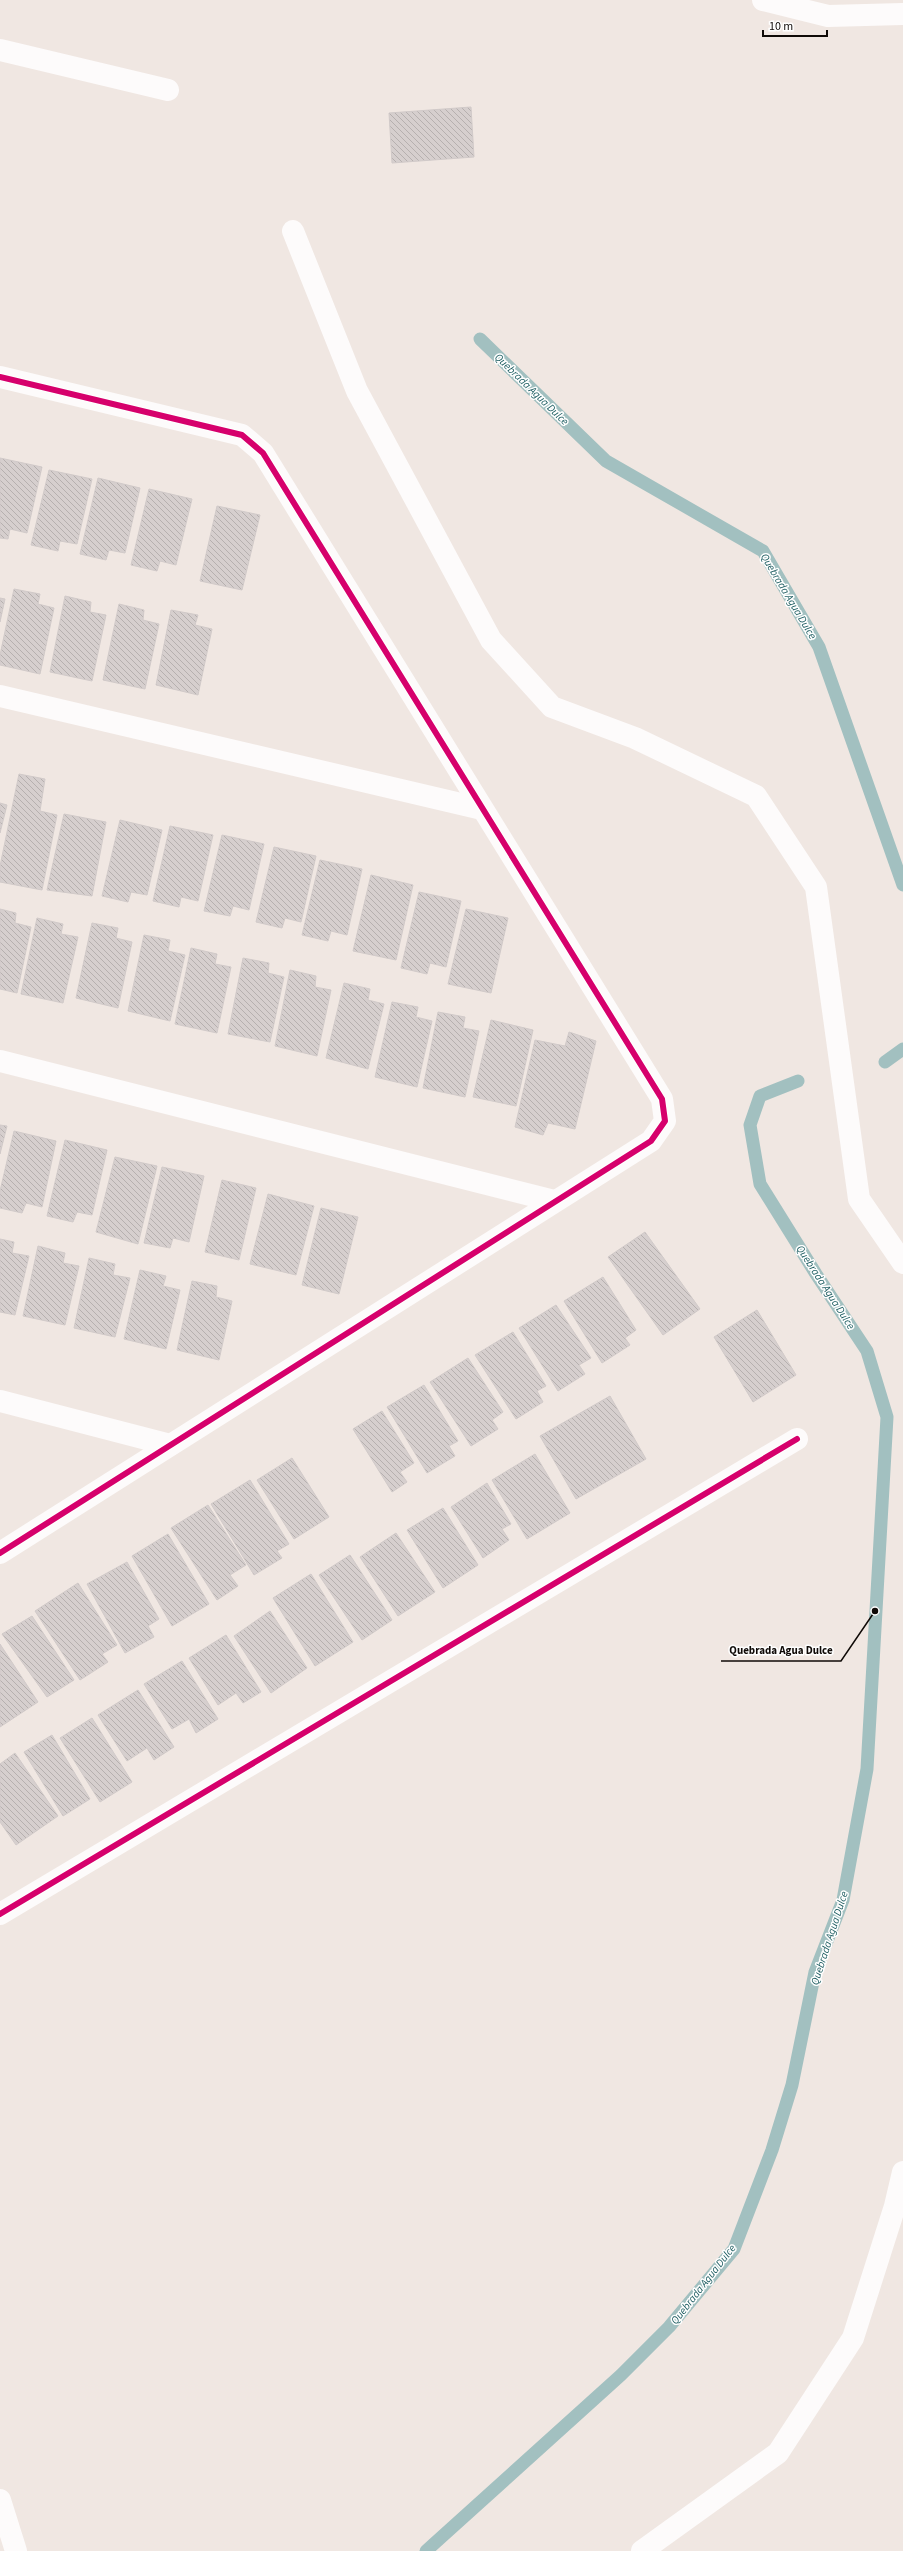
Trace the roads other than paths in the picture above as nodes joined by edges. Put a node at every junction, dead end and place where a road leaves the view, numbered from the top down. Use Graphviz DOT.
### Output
graph roads {
  1 [pos="763,0"];
  2 [pos="903,14"];
  3 [pos="0,50"];
  4 [pos="168,90"];
  5 [pos="293,231"];
  6 [pos="0,377"];
  7 [pos="0,696"];
  8 [pos="482,810"];
  9 [pos="0,1061"];
  10 [pos="554,1201"];
  11 [pos="903,1263"];
  12 [pos="0,1401"];
  13 [pos="797,1439"];
  14 [pos="170,1445"];
  15 [pos="0,1553"];
  16 [pos="0,1914"];
  17 [pos="903,2172"];
  18 [pos="0,2500"];
  19 [pos="16,2551"];
  20 [pos="642,2551"];
  1 -- 2 [label="street"];
  3 -- 4 [label="street"];
  5 -- 11 [label="street"];
  6 -- 8 [label="street"];
  7 -- 8 [label="street"];
  8 -- 10 [label="street"];
  9 -- 10 [label="street"];
  10 -- 14 [label="street"];
  12 -- 14 [label="street"];
  13 -- 16 [label="street"];
  14 -- 15 [label="street"];
  17 -- 20 [label="street"];
  18 -- 19 [label="street"];
}
